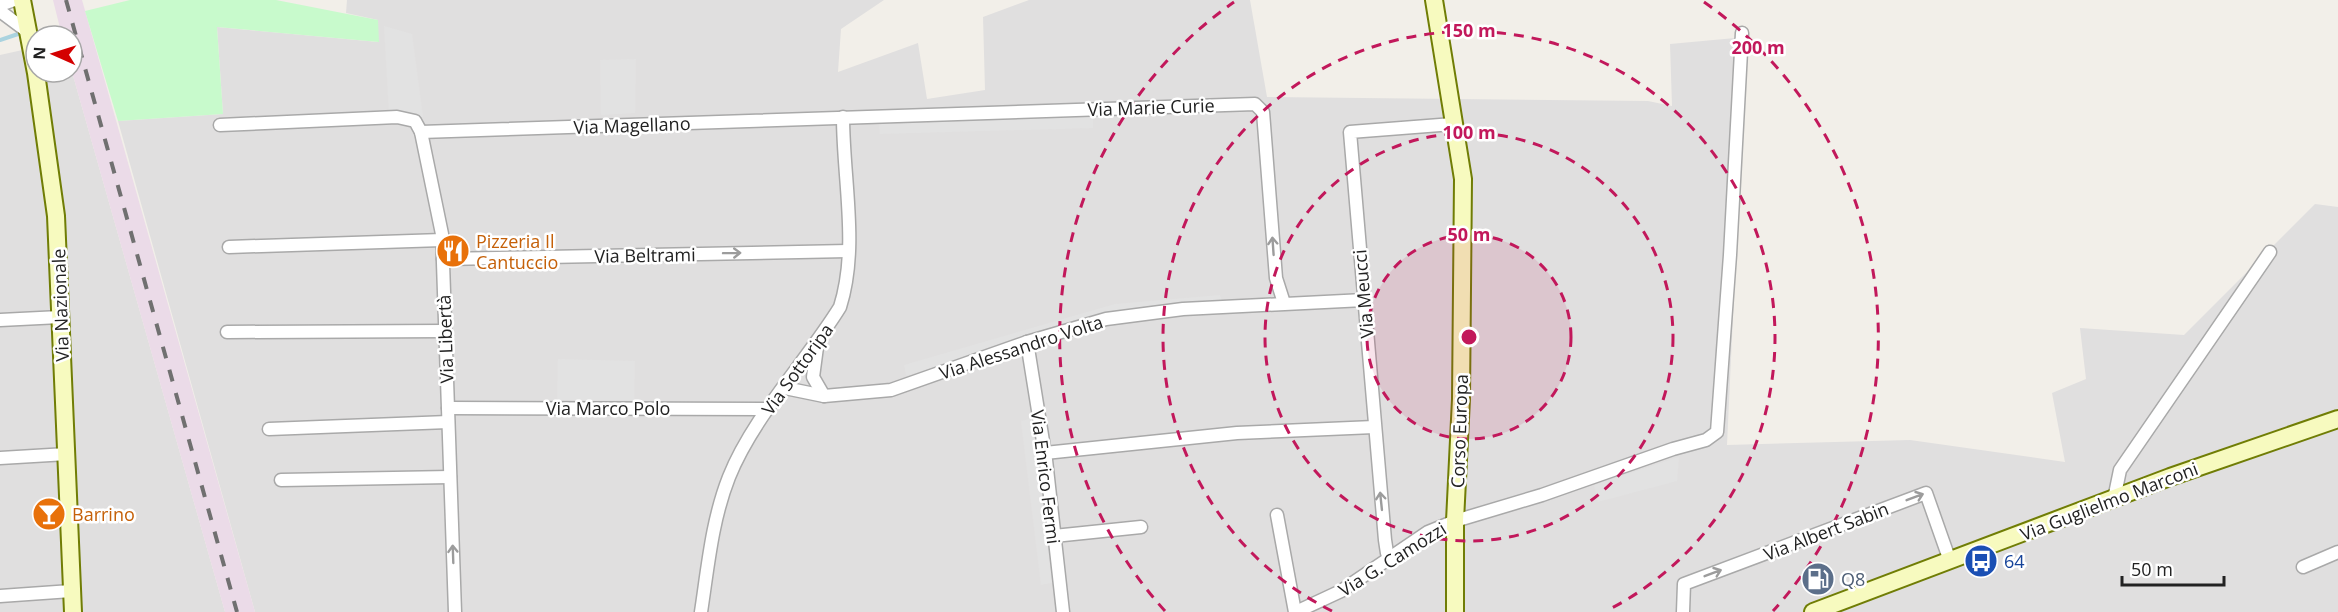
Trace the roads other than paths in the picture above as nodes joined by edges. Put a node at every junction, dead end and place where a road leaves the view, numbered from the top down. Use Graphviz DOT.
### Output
graph roads {
  1 [pos="14,0"];
  2 [pos="22,0"];
  3 [pos="1434,0"];
  4 [pos="0,5"];
  5 [pos="0,11"];
  6 [pos="27,24"];
  7 [pos="24,29"];
  8 [pos="1742,33"];
  9 [pos="37,84"];
  10 [pos="843,117"];
  11 [pos="1453,124"];
  12 [pos="220,125"];
  13 [pos="422,132"];
  14 [pos="442,240"];
  15 [pos="229,248"];
  16 [pos="848,250"];
  17 [pos="2270,252"];
  18 [pos="443,259"];
  19 [pos="1364,300"];
  20 [pos="1284,303"];
  21 [pos="60,317"];
  22 [pos="0,320"];
  23 [pos="445,331"];
  24 [pos="227,332"];
  25 [pos="818,341"];
  26 [pos="1027,342"];
  27 [pos="785,388"];
  28 [pos="824,396"];
  29 [pos="448,408"];
  30 [pos="768,409"];
  31 [pos="2338,419"];
  32 [pos="448,422"];
  33 [pos="1374,427"];
  34 [pos="268,429"];
  35 [pos="1045,453"];
  36 [pos="67,454"];
  37 [pos="0,458"];
  38 [pos="450,477"];
  39 [pos="281,480"];
  40 [pos="2114,499"];
  41 [pos="1277,516"];
  42 [pos="1455,521"];
  43 [pos="1141,526"];
  44 [pos="1054,536"];
  45 [pos="2338,552"];
  46 [pos="1392,558"];
  47 [pos="1950,561"];
  48 [pos="2303,567"];
  49 [pos="72,591"];
  50 [pos="0,596"];
  51 [pos="73,612"];
  52 [pos="455,612"];
  53 [pos="701,612"];
  54 [pos="1063,612"];
  55 [pos="1295,612"];
  56 [pos="1455,612"];
  57 [pos="1683,612"];
  58 [pos="1813,612"];
  1 -- 4 [label="street"];
  2 -- 6 [label="main road, Via Nazionale"];
  3 -- 11 [label="main road, Corso Europa"];
  5 -- 7 [label="street"];
  8 -- 42 [label="street, Via G. Camozzi"];
  9 -- 21 [label="main road, Via Nazionale"];
  10 -- 13 [label="street, Via Magellano"];
  10 -- 16 [label="street, Via Sottoripa"];
  20 -- 10 [label="street, Via Marie Curie, one-way"];
  11 -- 19 [label="street, Via Meucci"];
  11 -- 42 [label="main road, Corso Europa"];
  12 -- 13 [label="street"];
  13 -- 14 [label="street, Via Libertà"];
  14 -- 15 [label="street"];
  14 -- 18 [label="street, Via Libertà"];
  18 -- 16 [label="street, Via Beltrami, one-way"];
  16 -- 25 [label="street, Via Sottoripa"];
  17 -- 40 [label="street"];
  18 -- 23 [label="street, Via Libertà"];
  19 -- 20 [label="street, Via Alessandro Volta"];
  19 -- 33 [label="street, Via Meucci"];
  20 -- 26 [label="street, Via Alessandro Volta"];
  21 -- 22 [label="street"];
  21 -- 36 [label="main road, Via Nazionale"];
  23 -- 24 [label="street"];
  23 -- 29 [label="street, Via Libertà"];
  25 -- 27 [label="street, Via Sottoripa"];
  25 -- 28 [label="street"];
  26 -- 28 [label="street, Via Alessandro Volta"];
  26 -- 35 [label="street, Via Enrico Fermi"];
  27 -- 28 [label="street, Via Alessandro Volta"];
  27 -- 30 [label="street, Via Sottoripa"];
  29 -- 30 [label="street, Via Marco Polo"];
  29 -- 32 [label="street, Via Libertà"];
  30 -- 53 [label="street, Via Sottoripa"];
  31 -- 40 [label="main road, Via Guglielmo Marconi"];
  32 -- 34 [label="street"];
  32 -- 38 [label="street, Via Libertà"];
  33 -- 35 [label="street"];
  46 -- 33 [label="street, Via Meucci, one-way"];
  35 -- 44 [label="street, Via Enrico Fermi"];
  36 -- 37 [label="street"];
  36 -- 49 [label="main road, Via Nazionale"];
  38 -- 39 [label="street"];
  52 -- 38 [label="street, Via Libertà, one-way"];
  40 -- 47 [label="main road, Via Guglielmo Marconi"];
  41 -- 55 [label="street"];
  42 -- 46 [label="street, Via G. Camozzi"];
  42 -- 56 [label="main road, Corso Europa"];
  43 -- 44 [label="street"];
  44 -- 54 [label="street, Via Enrico Fermi"];
  45 -- 48 [label="street"];
  46 -- 55 [label="street, Via G. Camozzi"];
  57 -- 47 [label="street, Via Albert Sabin, one-way"];
  47 -- 58 [label="main road, Via Guglielmo Marconi"];
  49 -- 50 [label="street"];
  49 -- 51 [label="main road, Via Nazionale"];
}
